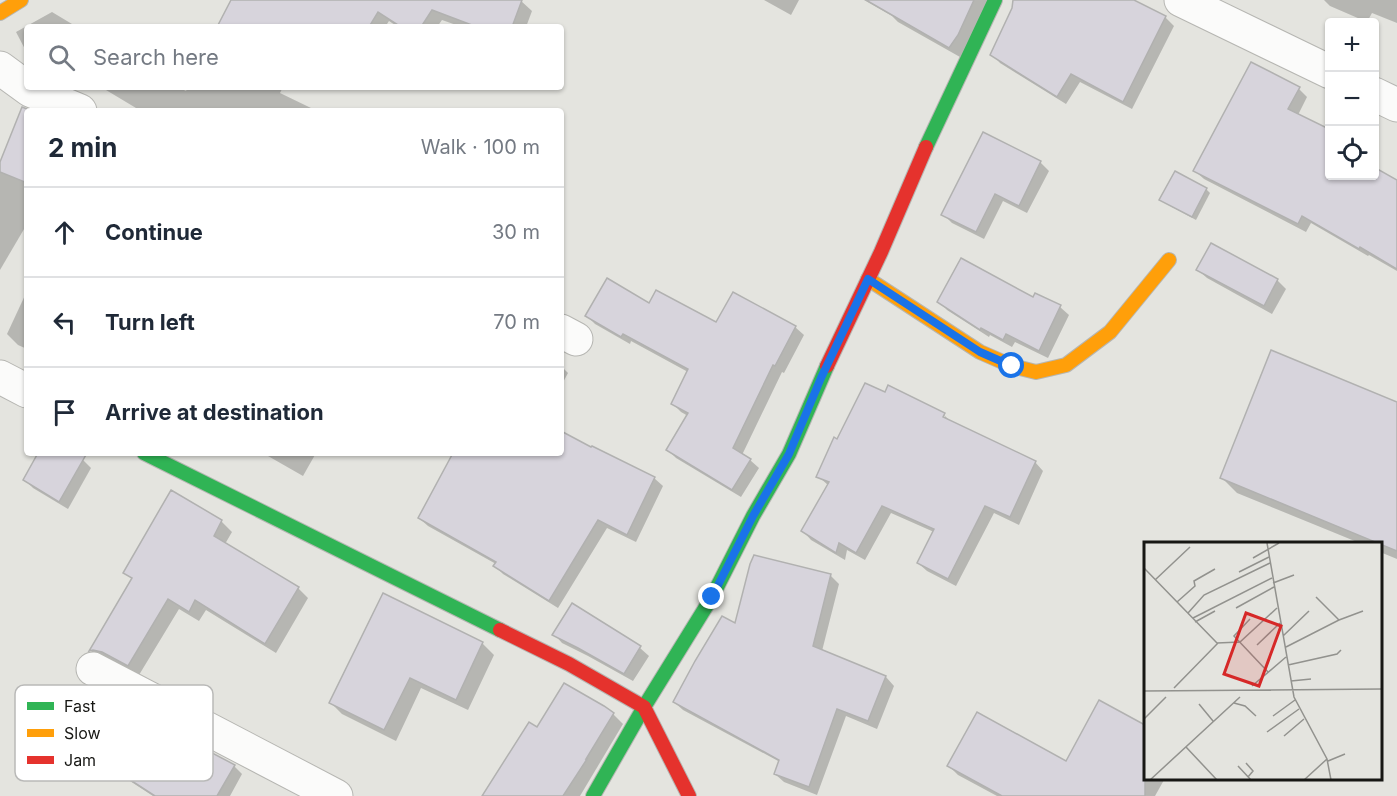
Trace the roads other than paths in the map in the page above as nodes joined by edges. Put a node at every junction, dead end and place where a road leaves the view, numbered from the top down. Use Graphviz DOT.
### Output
graph roads {
  1 [pos="21,0"];
  2 [pos="995,0"];
  3 [pos="1181,0"];
  4 [pos="0,13"];
  5 [pos="0,68"];
  6 [pos="1325,70"];
  7 [pos="24,86"];
  8 [pos="30,90"];
  9 [pos="1379,96"];
  10 [pos="1397,105"];
  11 [pos="73,108"];
  12 [pos="1168,260"];
  13 [pos="868,279"];
  14 [pos="0,377"];
  15 [pos="24,390"];
  16 [pos="150,456"];
  17 [pos="93,669"];
  18 [pos="124,685"];
  19 [pos="644,707"];
  20 [pos="213,732"];
  21 [pos="336,796"];
  22 [pos="593,796"];
  23 [pos="689,796"];
  1 -- 4 [label="main road"];
  2 -- 13 [label="main road"];
  3 -- 6 [label="street"];
  5 -- 7 [label="street"];
  8 -- 11 [label="street"];
  9 -- 10 [label="street"];
  12 -- 13 [label="main road"];
  13 -- 19 [label="main road"];
  14 -- 15 [label="street"];
  16 -- 19 [label="main road"];
  17 -- 18 [label="street"];
  19 -- 22 [label="main road"];
  19 -- 23 [label="main road"];
  20 -- 21 [label="street"];
}
